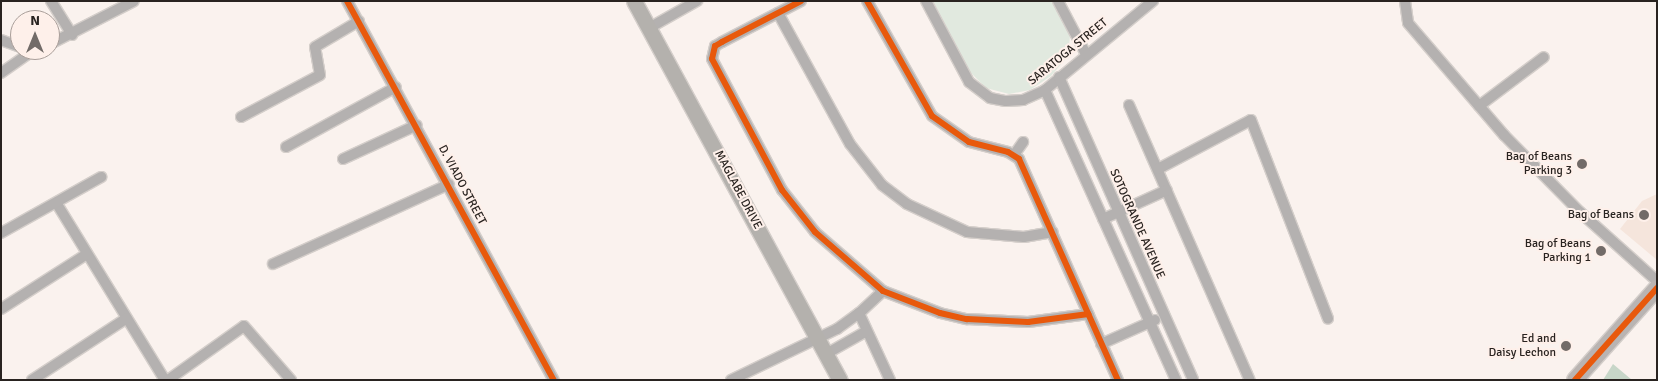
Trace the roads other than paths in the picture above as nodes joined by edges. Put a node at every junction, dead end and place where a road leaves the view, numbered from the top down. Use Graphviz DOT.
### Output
graph roads {
  1 [pos="51,1"];
  2 [pos="134,1"];
  3 [pos="348,1"];
  4 [pos="634,1"];
  5 [pos="697,1"];
  6 [pos="800,1"];
  7 [pos="867,1"];
  8 [pos="926,1"];
  9 [pos="1058,1"];
  10 [pos="1153,1"];
  11 [pos="1405,1"];
  12 [pos="778,13"];
  13 [pos="360,21"];
  14 [pos="651,27"];
  15 [pos="72,35"];
  16 [pos="60,40"];
  17 [pos="1086,54"];
  18 [pos="1544,57"];
  19 [pos="19,60"];
  20 [pos="1,74"];
  21 [pos="1059,77"];
  22 [pos="396,86"];
  23 [pos="1045,90"];
  24 [pos="1128,105"];
  25 [pos="1479,106"];
  26 [pos="241,117"];
  27 [pos="417,125"];
  28 [pos="1022,142"];
  29 [pos="286,147"];
  30 [pos="1014,155"];
  31 [pos="343,158"];
  32 [pos="1158,169"];
  33 [pos="101,177"];
  34 [pos="449,184"];
  35 [pos="1167,190"];
  36 [pos="57,204"];
  37 [pos="1118,212"];
  38 [pos="1103,219"];
  39 [pos="1053,232"];
  40 [pos="1,234"];
  41 [pos="87,254"];
  42 [pos="273,264"];
  43 [pos="1657,281"];
  44 [pos="1657,288"];
  45 [pos="883,291"];
  46 [pos="1,309"];
  47 [pos="859,313"];
  48 [pos="1088,314"];
  49 [pos="1165,316"];
  50 [pos="127,318"];
  51 [pos="1328,319"];
  52 [pos="1150,322"];
  53 [pos="865,332"];
  54 [pos="817,338"];
  55 [pos="1101,344"];
  56 [pos="826,354"];
  57 [pos="32,380"];
  58 [pos="166,380"];
  59 [pos="291,380"];
  60 [pos="554,380"];
  61 [pos="731,380"];
  62 [pos="840,380"];
  63 [pos="890,380"];
  64 [pos="1118,380"];
  65 [pos="1176,380"];
  66 [pos="1194,380"];
  67 [pos="1250,380"];
  68 [pos="1575,380"];
  1 -- 15 [label="street"];
  2 -- 15 [label="street"];
  3 -- 13 [label="street, D. VIADO STREET"];
  4 -- 14 [label="main road, MAGLABE DRIVE"];
  5 -- 14 [label="street"];
  6 -- 12 [label="street"];
  7 -- 30 [label="street"];
  8 -- 23 [label="street, SARATOGA STREET"];
  9 -- 17 [label="street"];
  10 -- 17 [label="street, SARATOGA STREET"];
  11 -- 25 [label="street"];
  12 -- 39 [label="street"];
  12 -- 45 [label="street"];
  13 -- 22 [label="street, D. VIADO STREET"];
  13 -- 26 [label="street"];
  14 -- 54 [label="main road, MAGLABE DRIVE"];
  15 -- 16 [label="street"];
  17 -- 21 [label="street, SARATOGA STREET"];
  18 -- 25 [label="street"];
  19 -- 20 [label="street"];
  21 -- 23 [label="street, SARATOGA STREET"];
  21 -- 37 [label="street, SOTOGRANDE AVENUE"];
  22 -- 27 [label="street, D. VIADO STREET"];
  22 -- 29 [label="street"];
  23 -- 38 [label="street"];
  24 -- 32 [label="street"];
  25 -- 43 [label="street"];
  27 -- 31 [label="street"];
  27 -- 34 [label="street, D. VIADO STREET"];
  28 -- 30 [label="street"];
  30 -- 39 [label="street"];
  32 -- 35 [label="street"];
  32 -- 51 [label="street"];
  33 -- 36 [label="street"];
  34 -- 42 [label="street"];
  34 -- 60 [label="street, D. VIADO STREET"];
  35 -- 37 [label="street"];
  35 -- 67 [label="street"];
  36 -- 40 [label="street"];
  36 -- 41 [label="street"];
  37 -- 38 [label="street"];
  37 -- 49 [label="street, SOTOGRANDE AVENUE"];
  38 -- 52 [label="street"];
  39 -- 48 [label="street"];
  41 -- 46 [label="street"];
  41 -- 50 [label="street"];
  44 -- 68 [label="main road"];
  45 -- 47 [label="street"];
  45 -- 48 [label="street"];
  47 -- 53 [label="street"];
  47 -- 54 [label="street"];
  48 -- 55 [label="street"];
  49 -- 52 [label="street"];
  49 -- 66 [label="street, SOTOGRANDE AVENUE"];
  50 -- 57 [label="street"];
  50 -- 58 [label="street"];
  52 -- 55 [label="street"];
  52 -- 65 [label="street"];
  53 -- 56 [label="street"];
  53 -- 63 [label="street"];
  54 -- 56 [label="main road, MAGLABE DRIVE"];
  54 -- 61 [label="street"];
  55 -- 64 [label="street"];
  56 -- 62 [label="main road, MAGLABE DRIVE"];
  58 -- 59 [label="street"];
}
